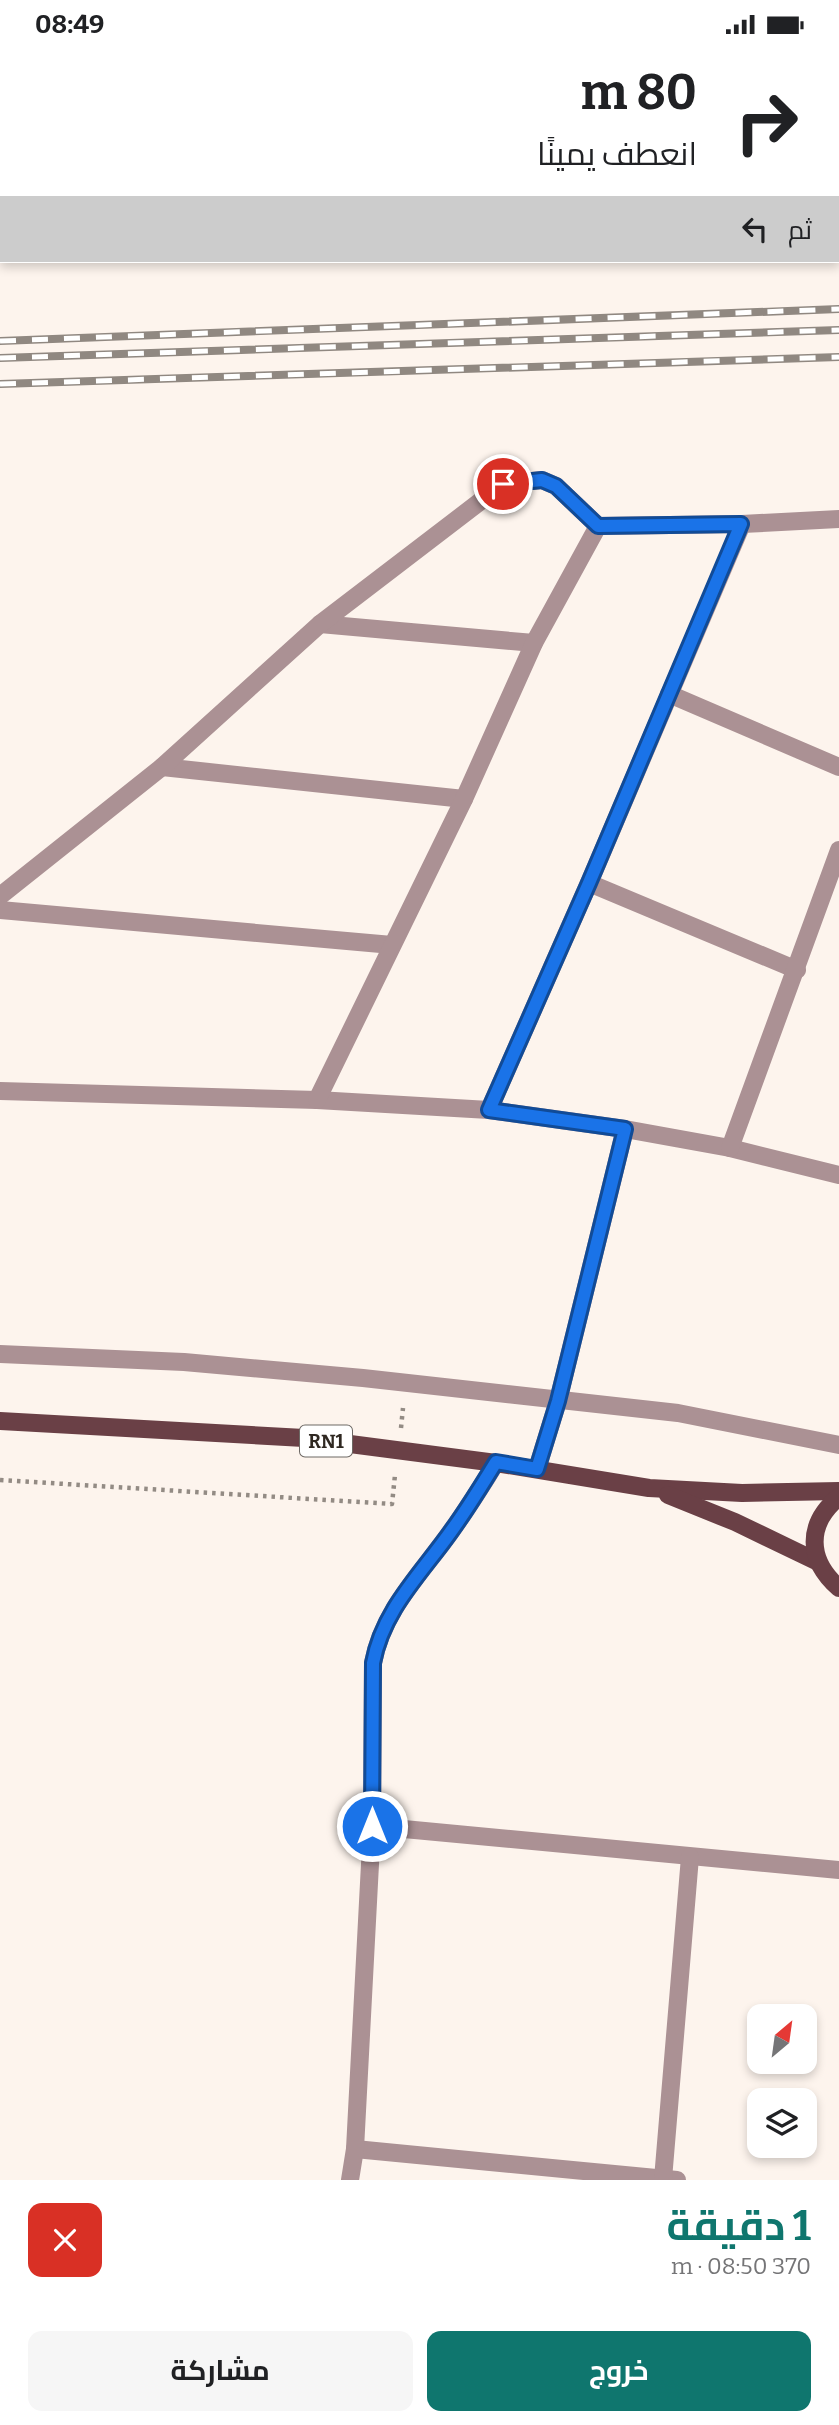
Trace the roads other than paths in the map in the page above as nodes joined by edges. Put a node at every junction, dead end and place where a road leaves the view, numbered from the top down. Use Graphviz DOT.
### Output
graph roads {
  1 [pos="839,519"];
  2 [pos="741,524"];
  3 [pos="598,526"];
  4 [pos="320,624"];
  5 [pos="534,643"];
  6 [pos="669,694"];
  7 [pos="162,767"];
  8 [pos="839,768"];
  9 [pos="464,799"];
  10 [pos="839,850"];
  11 [pos="589,883"];
  12 [pos="0,896"];
  13 [pos="0,910"];
  14 [pos="391,945"];
  15 [pos="797,970"];
  16 [pos="0,1091"];
  17 [pos="317,1100"];
  18 [pos="489,1110"];
  19 [pos="625,1129"];
  20 [pos="730,1147"];
  21 [pos="839,1175"];
  22 [pos="0,1354"];
  23 [pos="558,1401"];
  24 [pos="0,1421"];
  25 [pos="839,1445"];
  26 [pos="496,1462"];
  27 [pos="537,1469"];
  28 [pos="649,1488"];
  29 [pos="839,1491"];
  30 [pos="839,1497"];
  31 [pos="818,1562"];
  32 [pos="839,1588"];
  33 [pos="372,1826"];
  34 [pos="690,1857"];
  35 [pos="839,1870"];
  36 [pos="355,2149"];
  37 [pos="670,2179"];
  38 [pos="350,2180"];
  1 -- 2 [label="street"];
  2 -- 3 [label="street"];
  2 -- 6 [label="street"];
  3 -- 4 [label="street"];
  3 -- 5 [label="street"];
  4 -- 5 [label="street"];
  4 -- 7 [label="street"];
  5 -- 9 [label="street"];
  6 -- 8 [label="street"];
  6 -- 11 [label="street"];
  7 -- 9 [label="street"];
  7 -- 12 [label="street"];
  9 -- 14 [label="street"];
  10 -- 15 [label="street"];
  11 -- 15 [label="street"];
  11 -- 18 [label="street"];
  13 -- 14 [label="street"];
  14 -- 17 [label="street"];
  15 -- 20 [label="street"];
  16 -- 17 [label="street"];
  17 -- 18 [label="street"];
  18 -- 19 [label="street"];
  19 -- 20 [label="street"];
  19 -- 23 [label="street"];
  20 -- 21 [label="street"];
  22 -- 23 [label="street"];
  23 -- 25 [label="street"];
  23 -- 27 [label="street"];
  24 -- 26 [label="main road, RN1"];
  26 -- 27 [label="main road, RN1"];
  26 -- 33 [label="street"];
  27 -- 28 [label="main road, RN1"];
  28 -- 29 [label="main road, RN1"];
  28 -- 31 [label="main road, RN1"];
  30 -- 31 [label="main road"];
  31 -- 32 [label="main road, RN1"];
  33 -- 34 [label="street"];
  33 -- 36 [label="street"];
  34 -- 35 [label="street"];
  34 -- 37 [label="street"];
  36 -- 37 [label="street"];
  36 -- 38 [label="street"];
}
